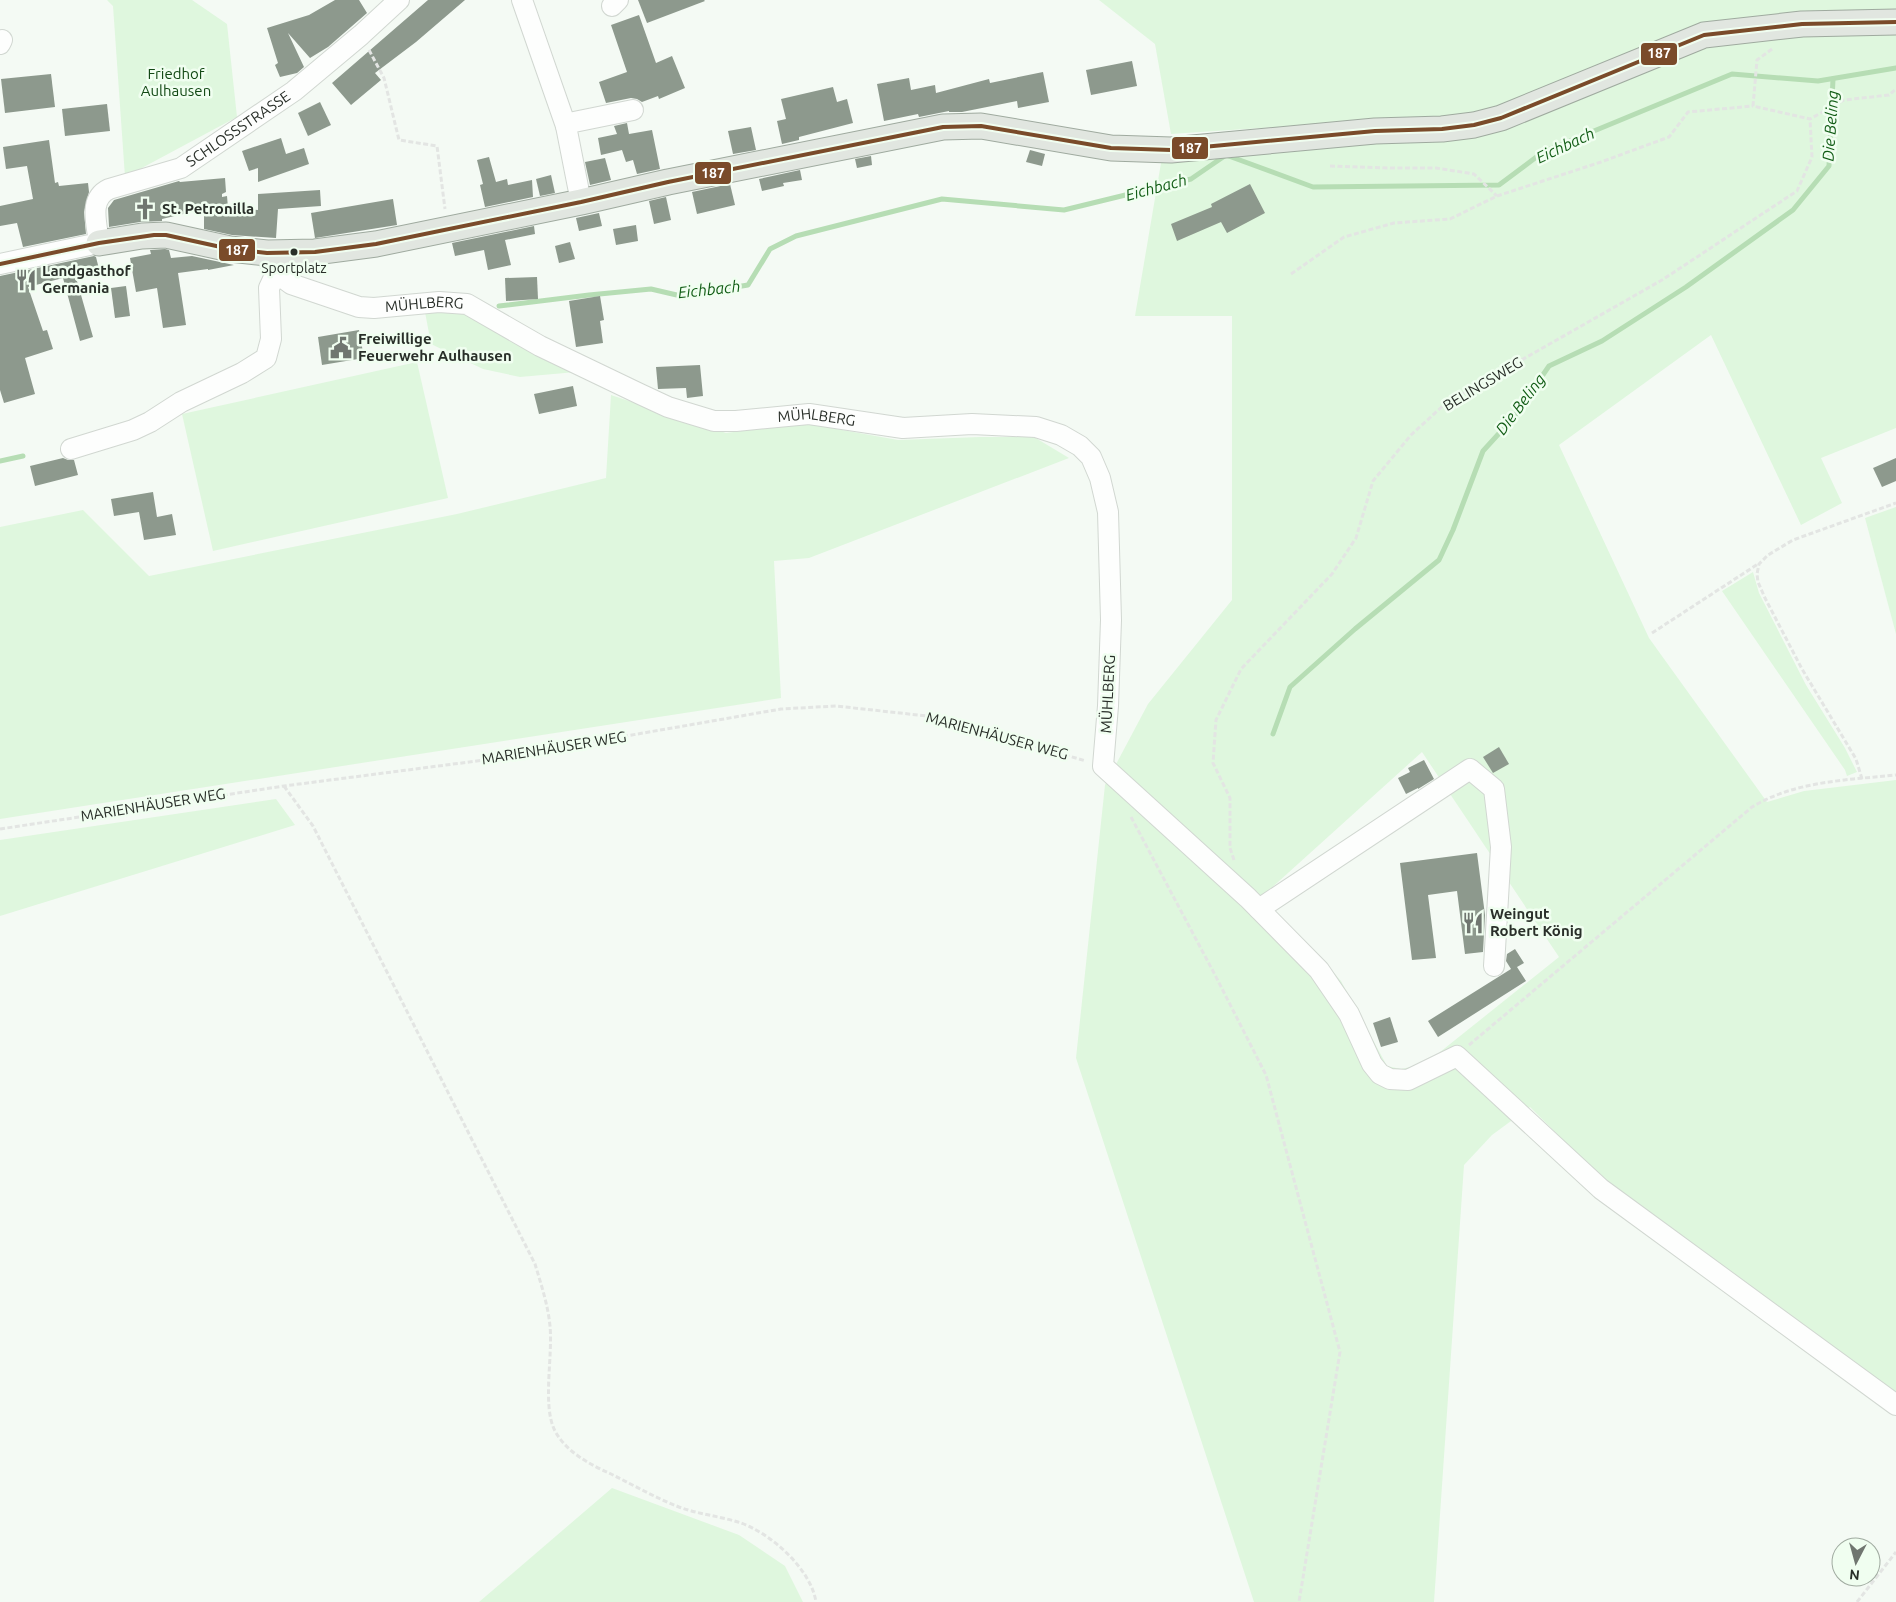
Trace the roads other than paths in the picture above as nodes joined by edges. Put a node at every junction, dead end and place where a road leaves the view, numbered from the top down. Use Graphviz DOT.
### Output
graph roads {
  1 [pos="399,0"];
  2 [pos="522,0"];
  3 [pos="377,8"];
  4 [pos="1896,22"];
  5 [pos="634,110"];
  6 [pos="566,126"];
  7 [pos="581,202"];
  8 [pos="99,243"];
  9 [pos="272,263"];
  10 [pos="0,264"];
  11 [pos="71,450"];
  12 [pos="1259,909"];
  13 [pos="1494,966"];
  14 [pos="1896,1405"];
  1 -- 3 [label="street, SCHLOSSSTRASSE"];
  2 -- 6 [label="street"];
  3 -- 8 [label="street, SCHLOSSSTRASSE"];
  4 -- 7 [label="main road"];
  5 -- 6 [label="street"];
  6 -- 7 [label="street"];
  7 -- 9 [label="main road"];
  8 -- 9 [label="main road"];
  8 -- 10 [label="street"];
  9 -- 11 [label="street"];
  9 -- 12 [label="street, MÜHLBERG"];
  12 -- 13 [label="street"];
  12 -- 14 [label="street"];
}
